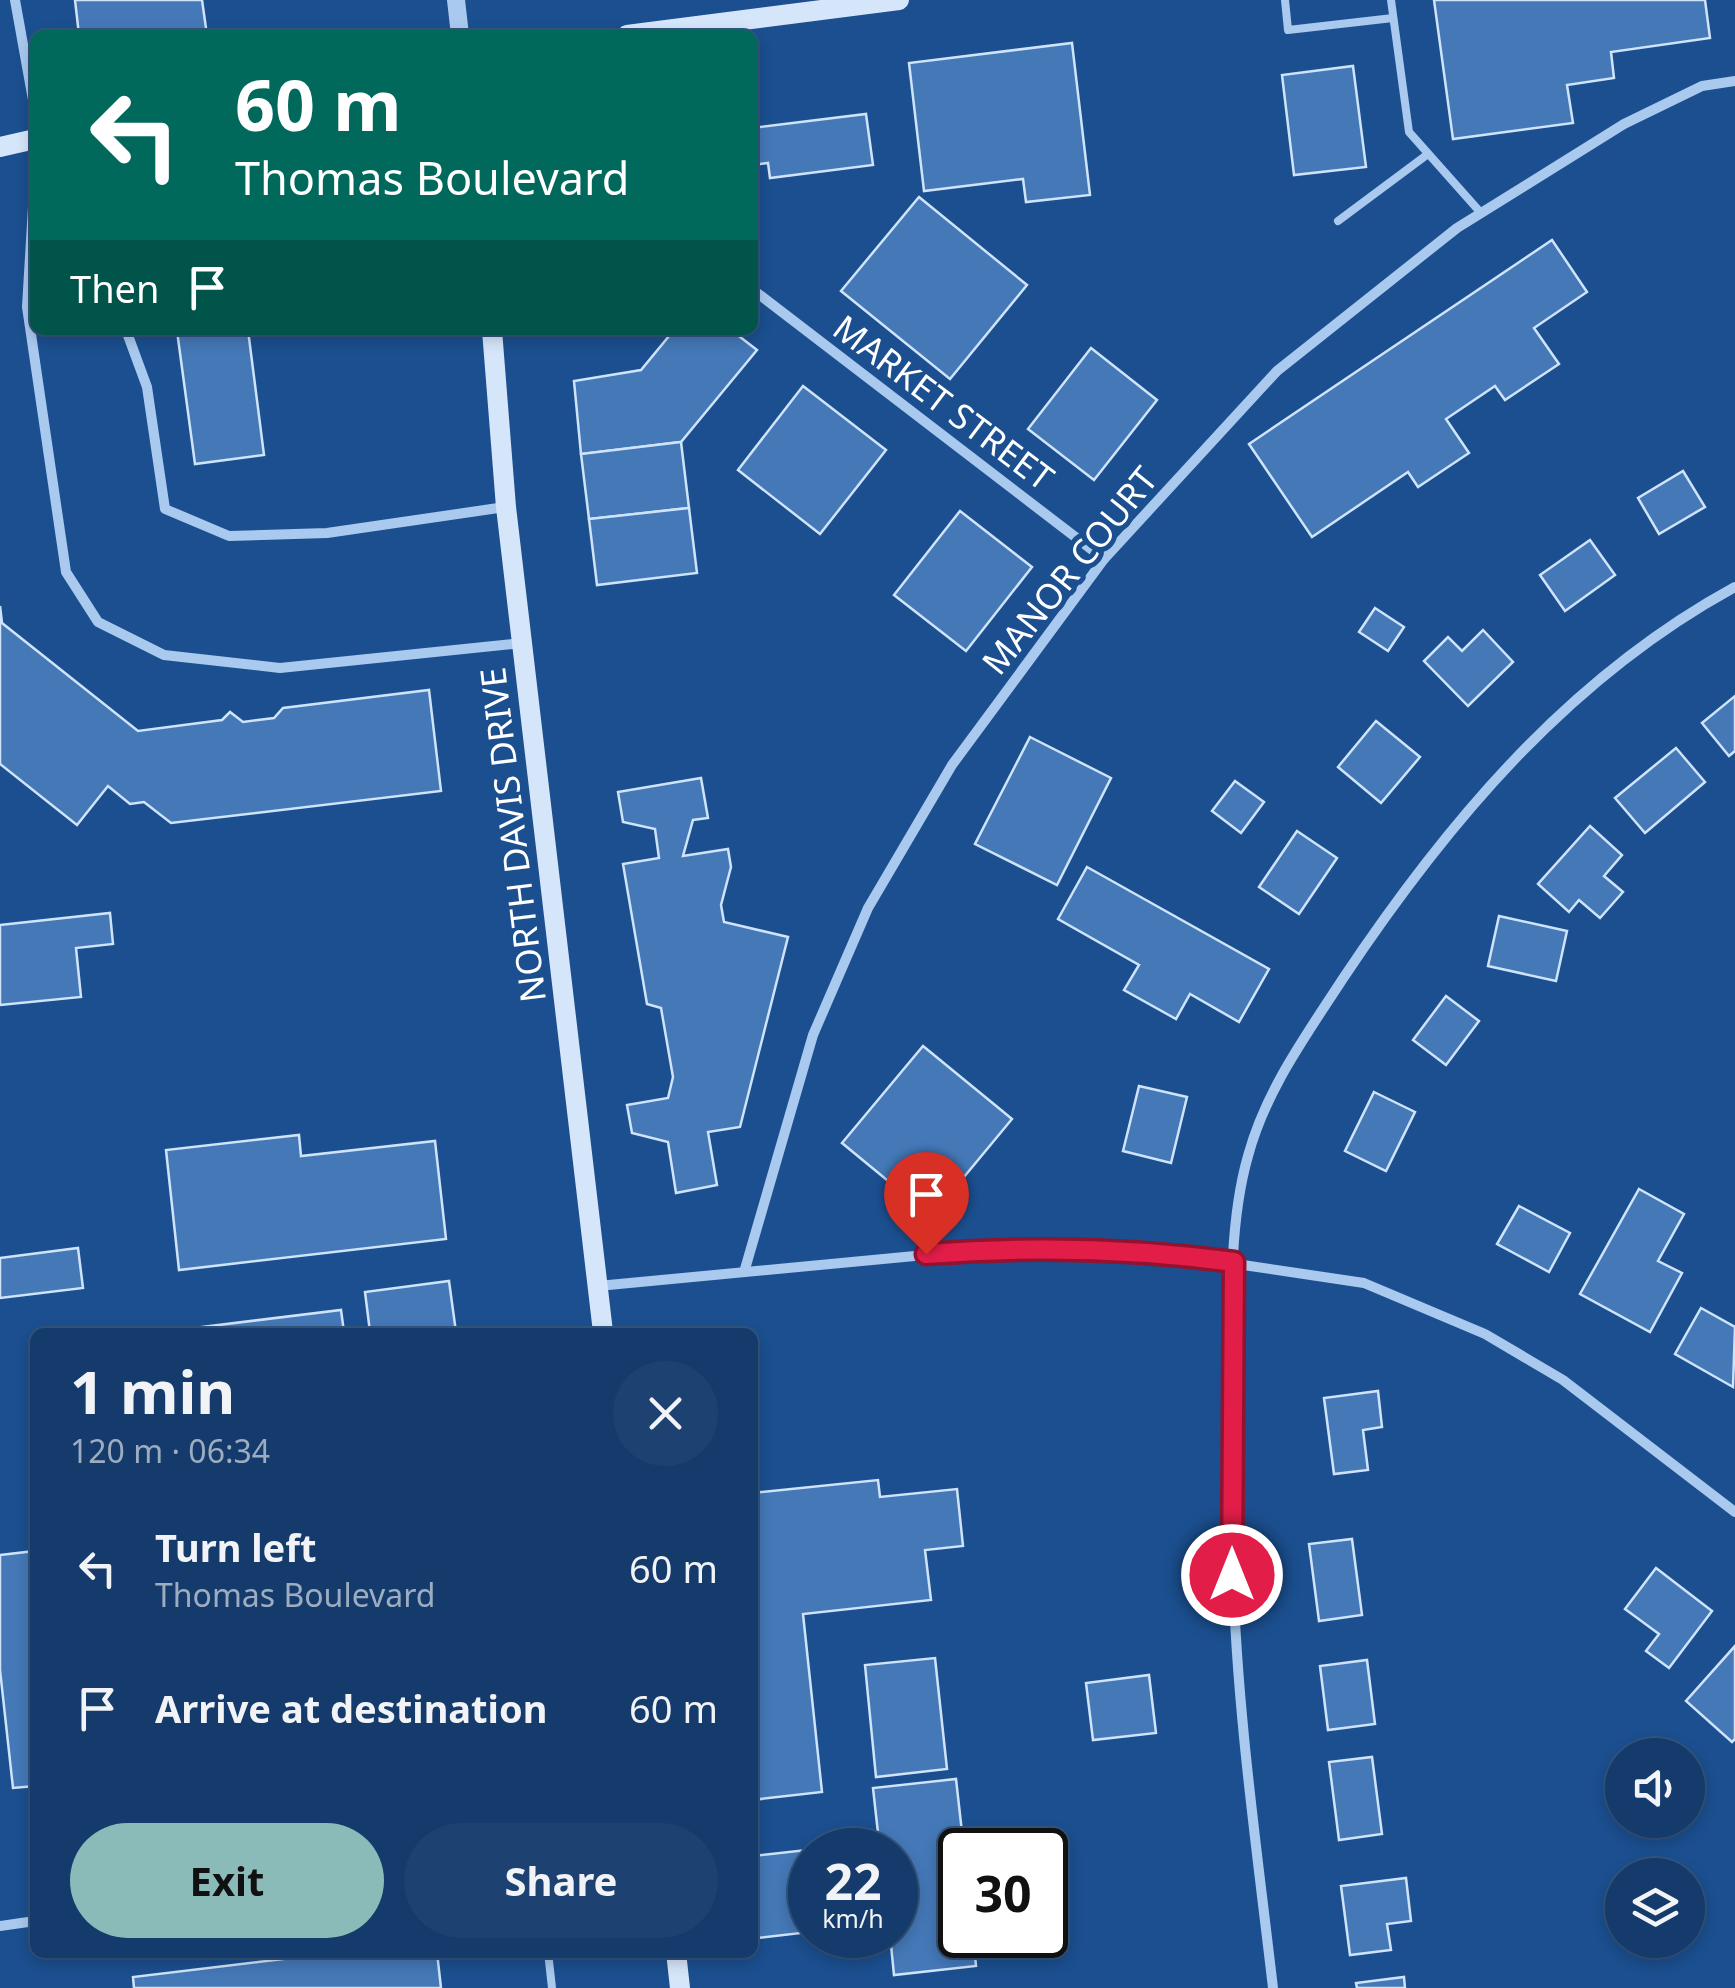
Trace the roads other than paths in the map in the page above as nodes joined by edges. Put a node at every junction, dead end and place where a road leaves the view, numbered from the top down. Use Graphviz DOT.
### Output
graph roads {
  1 [pos="15,0"];
  2 [pos="456,0"];
  3 [pos="1285,0"];
  4 [pos="1390,0"];
  5 [pos="890,1"];
  6 [pos="1393,18"];
  7 [pos="459,30"];
  8 [pos="680,30"];
  9 [pos="1735,80"];
  10 [pos="30,83"];
  11 [pos="30,140"];
  12 [pos="0,148"];
  13 [pos="1428,154"];
  14 [pos="1481,213"];
  15 [pos="1338,221"];
  16 [pos="30,258"];
  17 [pos="758,294"];
  18 [pos="30,327"];
  19 [pos="31,335"];
  20 [pos="128,335"];
  21 [pos="492,335"];
  22 [pos="506,507"];
  23 [pos="1104,558"];
  24 [pos="1735,587"];
  25 [pos="522,643"];
  26 [pos="1234,1262"];
  27 [pos="745,1269"];
  28 [pos="598,1286"];
  29 [pos="603,1328"];
  30 [pos="1735,1512"];
  31 [pos="30,1923"];
  32 [pos="0,1926"];
  33 [pos="549,1958"];
  34 [pos="677,1958"];
  35 [pos="552,1988"];
  36 [pos="680,1988"];
  37 [pos="1273,1988"];
  1 -- 10 [label="street"];
  2 -- 7 [label="street"];
  3 -- 6 [label="lane"];
  4 -- 6 [label="lane"];
  5 -- 8 [label="main road"];
  6 -- 13 [label="lane"];
  9 -- 14 [label="street, MANOR COURT"];
  11 -- 12 [label="main road"];
  13 -- 14 [label="lane"];
  13 -- 15 [label="lane"];
  14 -- 23 [label="street, MANOR COURT"];
  16 -- 18 [label="street"];
  17 -- 23 [label="street, MARKET STREET"];
  19 -- 25 [label="street"];
  20 -- 22 [label="street"];
  21 -- 22 [label="main road, NORTH DAVIS DRIVE"];
  22 -- 25 [label="main road, NORTH DAVIS DRIVE"];
  23 -- 27 [label="street, MANOR COURT"];
  24 -- 26 [label="street"];
  25 -- 28 [label="main road, NORTH DAVIS DRIVE"];
  26 -- 27 [label="street"];
  26 -- 30 [label="street"];
  26 -- 37 [label="street"];
  27 -- 28 [label="street"];
  28 -- 29 [label="main road, NORTH DAVIS DRIVE"];
  31 -- 32 [label="street"];
  33 -- 35 [label="lane"];
  34 -- 36 [label="main road"];
}
